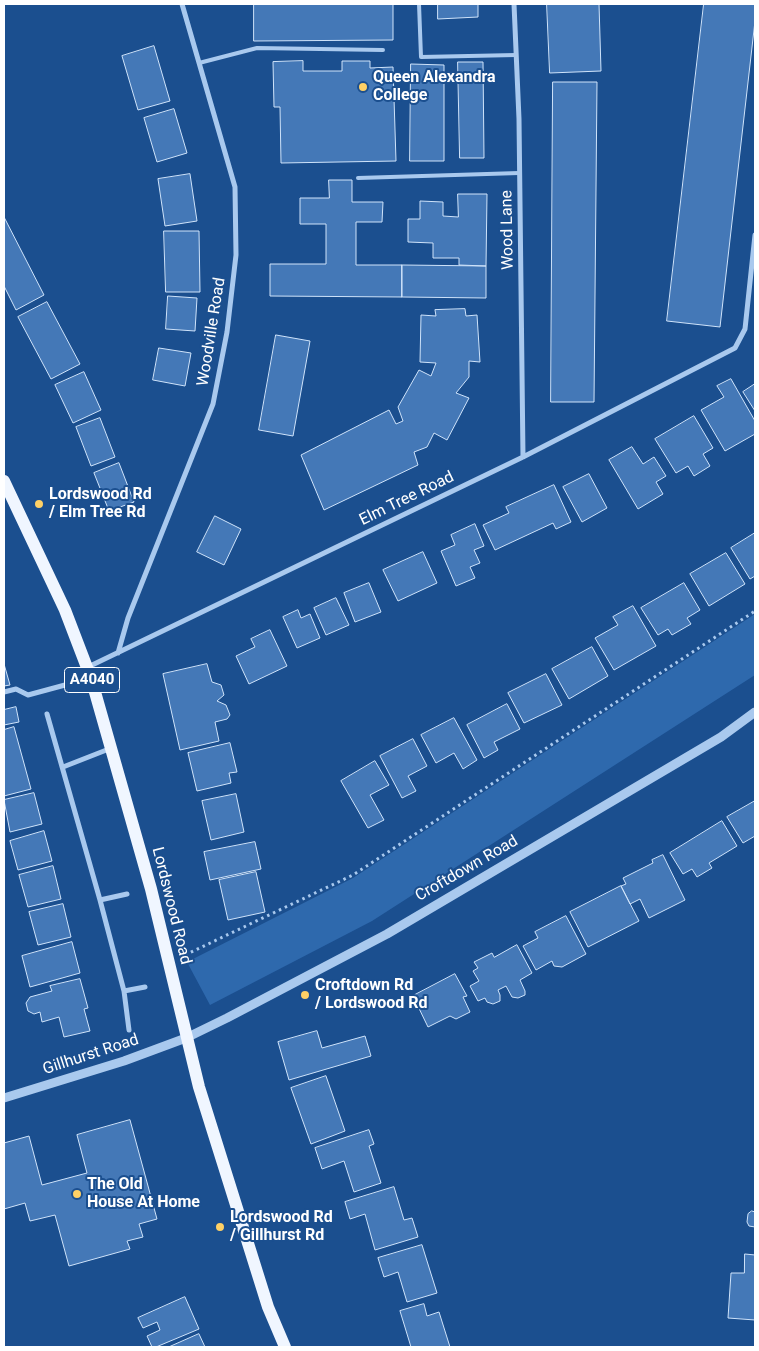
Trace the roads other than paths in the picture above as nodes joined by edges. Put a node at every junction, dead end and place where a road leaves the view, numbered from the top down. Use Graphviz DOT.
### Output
graph roads {
  1 [pos="182,4"];
  2 [pos="419,4"];
  3 [pos="514,4"];
  4 [pos="383,50"];
  5 [pos="516,55"];
  6 [pos="200,63"];
  7 [pos="519,172"];
  8 [pos="358,178"];
  9 [pos="755,235"];
  10 [pos="752,284"];
  11 [pos="523,457"];
  12 [pos="4,481"];
  13 [pos="118,653"];
  14 [pos="89,673"];
  15 [pos="4,692"];
  16 [pos="755,712"];
  17 [pos="47,714"];
  18 [pos="111,748"];
  19 [pos="63,767"];
  20 [pos="127,894"];
  21 [pos="100,900"];
  22 [pos="145,987"];
  23 [pos="124,991"];
  24 [pos="129,1030"];
  25 [pos="186,1038"];
  26 [pos="4,1098"];
  27 [pos="285,1347"];
  1 -- 6 [label="street, Woodville Road"];
  2 -- 5 [label="lane"];
  3 -- 5 [label="street, Wood Lane"];
  4 -- 6 [label="lane"];
  5 -- 7 [label="street, Wood Lane"];
  6 -- 13 [label="street, Woodville Road"];
  7 -- 8 [label="lane"];
  7 -- 11 [label="street, Wood Lane"];
  9 -- 10 [label="street"];
  10 -- 11 [label="street, Elm Tree Road"];
  11 -- 13 [label="street, Elm Tree Road"];
  12 -- 14 [label="main road, Lordswood Road / A4040"];
  13 -- 14 [label="street, Elm Tree Road"];
  14 -- 15 [label="street, Elm Tree Road"];
  14 -- 18 [label="main road, Lordswood Road / A4040"];
  16 -- 25 [label="street, Croftdown Road"];
  17 -- 19 [label="street"];
  18 -- 19 [label="street"];
  18 -- 25 [label="main road, Lordswood Road / A4040"];
  19 -- 21 [label="street"];
  20 -- 21 [label="street"];
  21 -- 23 [label="street"];
  22 -- 23 [label="street"];
  23 -- 24 [label="street"];
  25 -- 26 [label="street, Gillhurst Road"];
  25 -- 27 [label="main road, Lordswood Road / A4040"];
}
